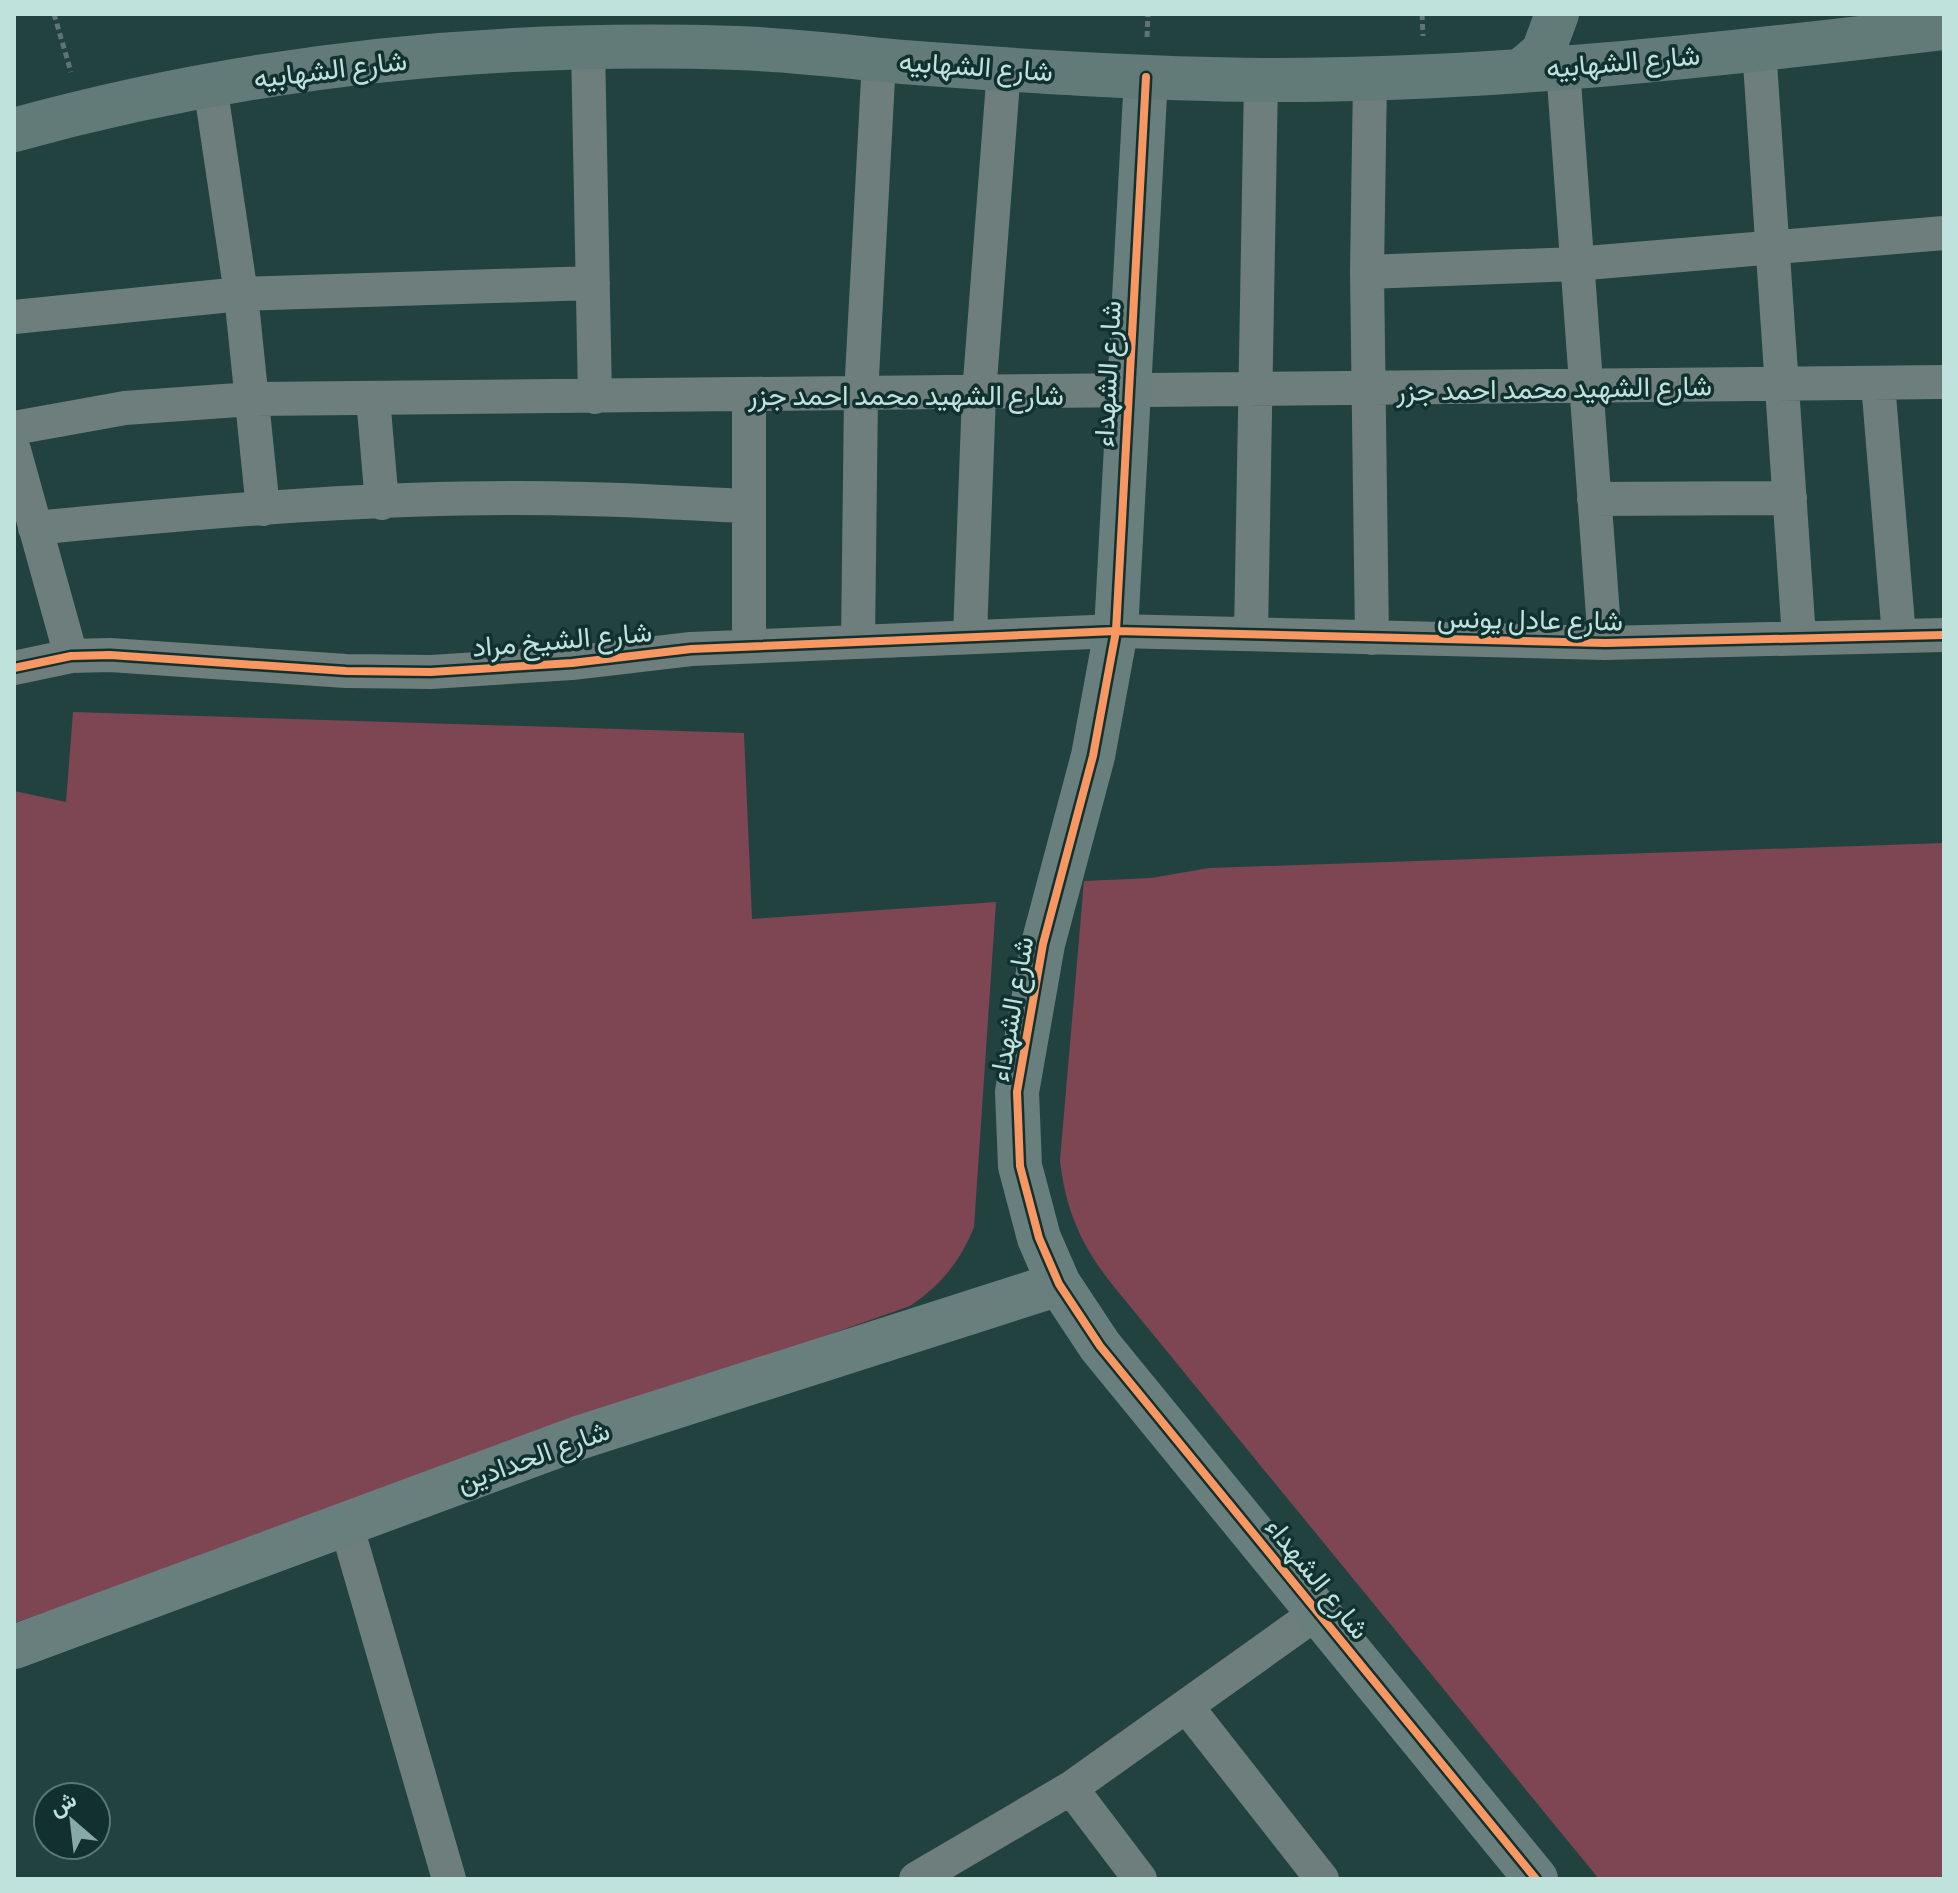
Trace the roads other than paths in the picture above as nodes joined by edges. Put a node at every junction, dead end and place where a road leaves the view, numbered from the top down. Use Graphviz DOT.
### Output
graph roads {
  1 [pos="766,14"];
  2 [pos="1557,14"];
  3 [pos="1944,28"];
  4 [pos="588,47"];
  5 [pos="1759,48"];
  6 [pos="794,51"];
  7 [pos="879,60"];
  8 [pos="1004,69"];
  9 [pos="1543,69"];
  10 [pos="1146,77"];
  11 [pos="1370,79"];
  12 [pos="1261,80"];
  13 [pos="210,85"];
  14 [pos="14,130"];
  15 [pos="1944,233"];
  16 [pos="1775,247"];
  17 [pos="1575,264"];
  18 [pos="1367,272"];
  19 [pos="593,283"];
  20 [pos="241,294"];
  21 [pos="14,317"];
  22 [pos="1944,382"];
  23 [pos="1878,383"];
  24 [pos="1783,384"];
  25 [pos="1585,387"];
  26 [pos="1368,390"];
  27 [pos="1254,391"];
  28 [pos="1127,393"];
  29 [pos="979,394"];
  30 [pos="861,395"];
  31 [pos="749,396"];
  32 [pos="595,397"];
  33 [pos="373,398"];
  34 [pos="252,399"];
  35 [pos="14,428"];
  36 [pos="14,450"];
  37 [pos="1790,498"];
  38 [pos="1594,499"];
  39 [pos="382,503"];
  40 [pos="749,506"];
  41 [pos="263,509"];
  42 [pos="35,528"];
  43 [pos="1116,631"];
  44 [pos="1251,634"];
  45 [pos="1944,635"];
  46 [pos="970,636"];
  47 [pos="1899,636"];
  48 [pos="1372,638"];
  49 [pos="1799,638"];
  50 [pos="858,641"];
  51 [pos="1605,643"];
  52 [pos="749,646"];
  53 [pos="71,656"];
  54 [pos="14,668"];
  55 [pos="1059,1284"];
  56 [pos="346,1524"];
  57 [pos="1318,1612"];
  58 [pos="14,1647"];
  59 [pos="1187,1707"];
  60 [pos="1071,1788"];
  61 [pos="449,1879"];
  62 [pos="916,1879"];
  63 [pos="1140,1879"];
  64 [pos="1322,1879"];
  65 [pos="1536,1879"];
  1 -- 6 [label="highway"];
  2 -- 9 [label="highway"];
  3 -- 5 [label="highway, شارع الشهابيه"];
  4 -- 6 [label="highway, شارع الشهابيه"];
  4 -- 13 [label="highway, شارع الشهابيه"];
  4 -- 19 [label="street"];
  5 -- 9 [label="highway, شارع الشهابيه"];
  5 -- 16 [label="street"];
  6 -- 7 [label="highway, شارع الشهابيه"];
  7 -- 8 [label="highway, شارع الشهابيه"];
  7 -- 30 [label="street"];
  8 -- 10 [label="highway, شارع الشهابيه"];
  8 -- 29 [label="street"];
  9 -- 11 [label="highway, شارع الشهابيه"];
  9 -- 17 [label="street"];
  10 -- 12 [label="highway, شارع الشهابيه"];
  10 -- 28 [label="street, شارع الشهداء"];
  11 -- 12 [label="highway, شارع الشهابيه"];
  11 -- 18 [label="street"];
  12 -- 27 [label="street"];
  13 -- 14 [label="highway, شارع الشهابيه"];
  13 -- 20 [label="street"];
  15 -- 16 [label="street"];
  16 -- 17 [label="street"];
  16 -- 24 [label="street"];
  17 -- 18 [label="street"];
  17 -- 25 [label="street"];
  18 -- 26 [label="street"];
  19 -- 20 [label="street"];
  19 -- 32 [label="street"];
  20 -- 21 [label="street"];
  20 -- 34 [label="street"];
  22 -- 23 [label="street, شارع الشهيد محمد احمد جزر"];
  23 -- 24 [label="street, شارع الشهيد محمد احمد جزر"];
  23 -- 47 [label="street"];
  24 -- 25 [label="street, شارع الشهيد محمد احمد جزر"];
  24 -- 37 [label="street"];
  25 -- 26 [label="street, شارع الشهيد محمد احمد جزر"];
  25 -- 38 [label="street"];
  26 -- 27 [label="street, شارع الشهيد محمد احمد جزر"];
  26 -- 48 [label="street"];
  27 -- 28 [label="street, شارع الشهيد محمد احمد جزر"];
  27 -- 44 [label="street"];
  28 -- 29 [label="street, شارع الشهيد محمد احمد جزر"];
  28 -- 43 [label="street, شارع الشهداء"];
  29 -- 30 [label="street, شارع الشهيد محمد احمد جزر"];
  29 -- 46 [label="street"];
  30 -- 31 [label="street, شارع الشهيد محمد احمد جزر"];
  30 -- 50 [label="street"];
  31 -- 32 [label="street, شارع الشهيد محمد احمد جزر"];
  31 -- 40 [label="street"];
  32 -- 33 [label="street, شارع الشهيد محمد احمد جزر"];
  33 -- 34 [label="street, شارع الشهيد محمد احمد جزر"];
  33 -- 39 [label="street"];
  34 -- 35 [label="street, شارع الشهيد محمد احمد جزر"];
  34 -- 41 [label="street"];
  36 -- 42 [label="street"];
  37 -- 38 [label="street"];
  37 -- 49 [label="street"];
  38 -- 51 [label="street"];
  39 -- 40 [label="street"];
  39 -- 41 [label="street"];
  40 -- 52 [label="street"];
  41 -- 42 [label="street"];
  42 -- 53 [label="street"];
  43 -- 44 [label="street, شارع عادل يونس"];
  43 -- 46 [label="street, شارع الشيخ مراد"];
  43 -- 55 [label="street, شارع الشهداء"];
  44 -- 48 [label="street, شارع عادل يونس"];
  45 -- 47 [label="street, شارع عادل يونس"];
  46 -- 50 [label="street, شارع الشيخ مراد"];
  47 -- 49 [label="street, شارع عادل يونس"];
  48 -- 51 [label="street, شارع عادل يونس"];
  49 -- 51 [label="street, شارع عادل يونس"];
  50 -- 52 [label="street, شارع الشيخ مراد"];
  52 -- 53 [label="street, شارع الشيخ مراد"];
  53 -- 54 [label="street, شارع الشيخ مراد"];
  55 -- 56 [label="street, شارع الحدادين"];
  55 -- 57 [label="street, شارع الشهداء"];
  56 -- 58 [label="street, شارع الحدادين"];
  56 -- 61 [label="street"];
  57 -- 59 [label="street"];
  57 -- 65 [label="street, شارع الشهداء"];
  59 -- 60 [label="street"];
  59 -- 64 [label="street"];
  60 -- 62 [label="street"];
  60 -- 63 [label="street"];
}
